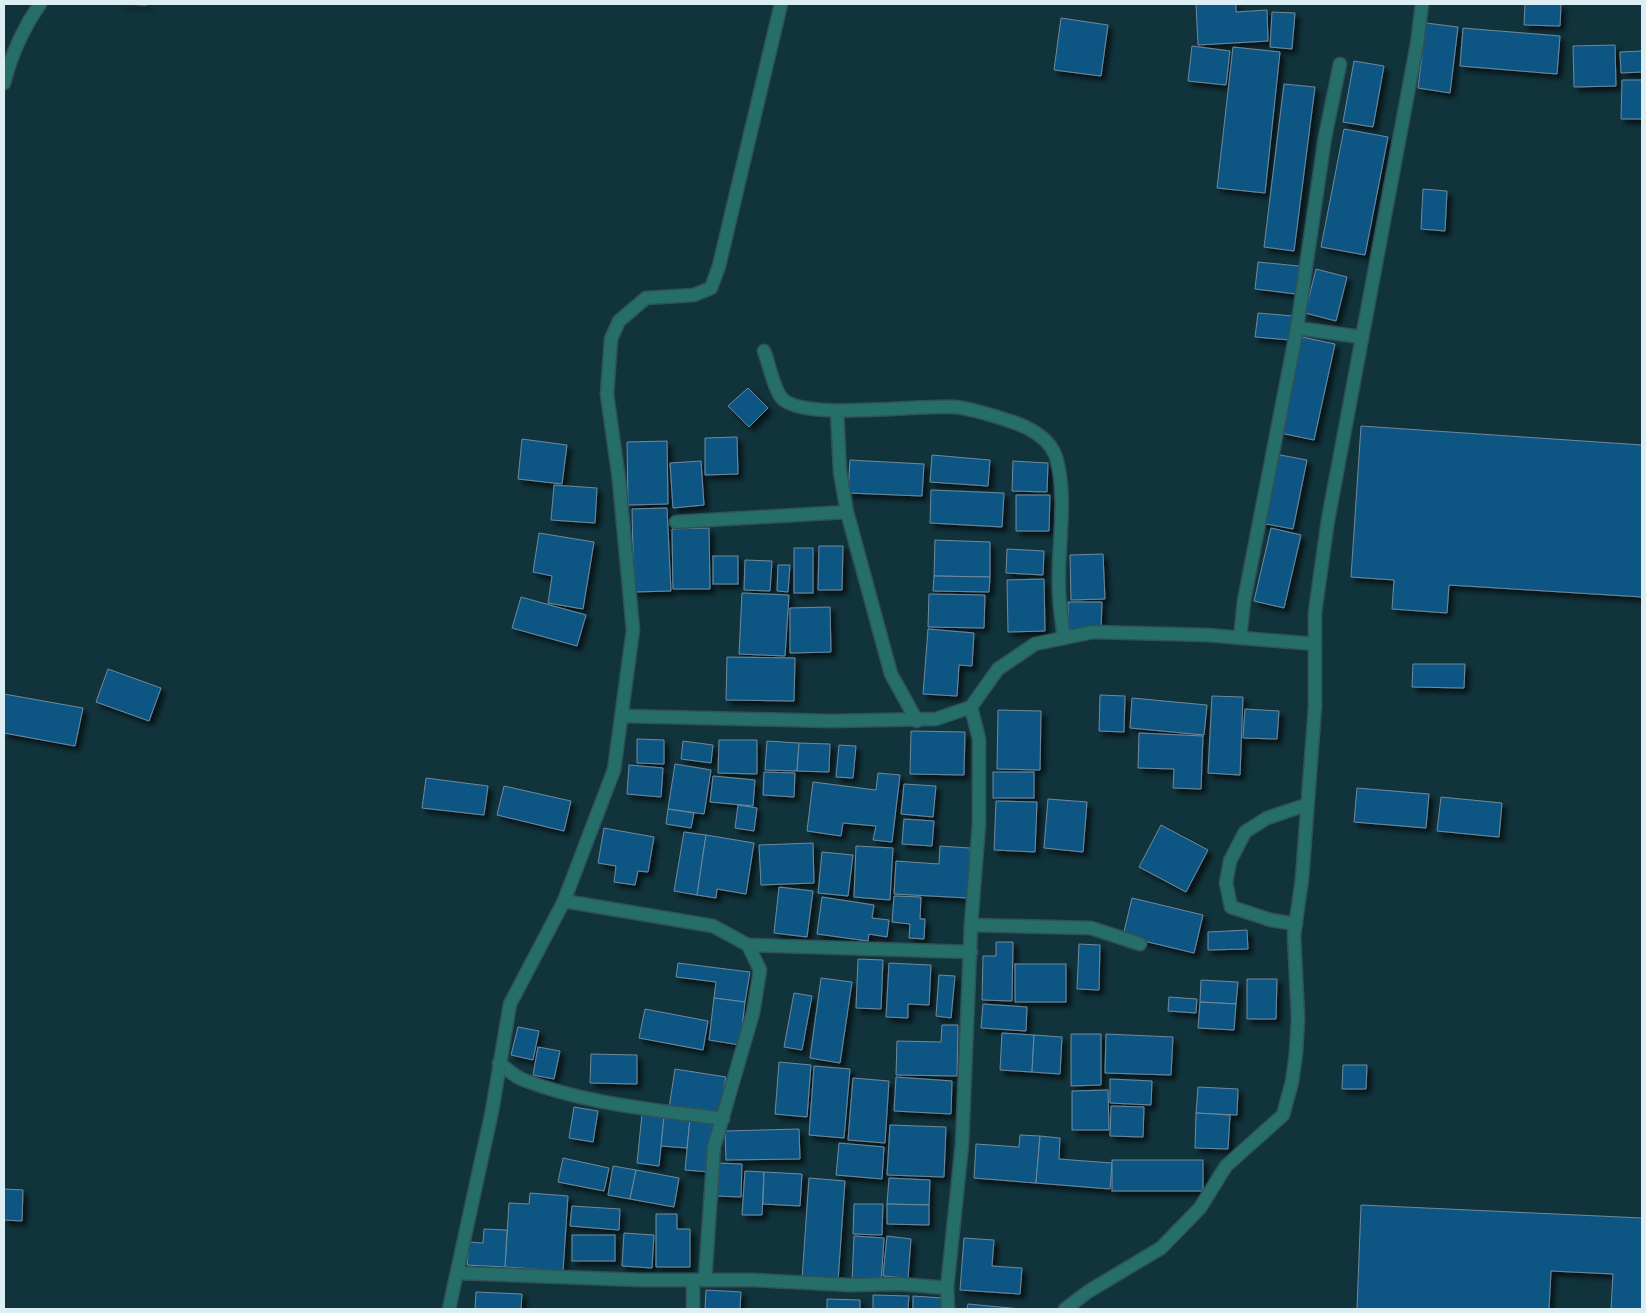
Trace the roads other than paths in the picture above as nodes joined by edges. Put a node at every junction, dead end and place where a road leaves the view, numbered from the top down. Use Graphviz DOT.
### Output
graph roads {
  1 [pos="40,4"];
  2 [pos="781,4"];
  3 [pos="1422,4"];
  4 [pos="1340,64"];
  5 [pos="4,83"];
  6 [pos="1297,328"];
  7 [pos="1361,337"];
  8 [pos="764,351"];
  9 [pos="837,411"];
  10 [pos="847,512"];
  11 [pos="676,522"];
  12 [pos="1064,638"];
  13 [pos="1240,638"];
  14 [pos="1315,644"];
  15 [pos="971,706"];
  16 [pos="623,716"];
  17 [pos="917,721"];
  18 [pos="1306,805"];
  19 [pos="564,900"];
  20 [pos="1296,924"];
  21 [pos="971,925"];
  22 [pos="1140,944"];
  23 [pos="748,945"];
  24 [pos="971,952"];
  25 [pos="499,1063"];
  26 [pos="723,1119"];
  27 [pos="458,1273"];
  28 [pos="699,1280"];
  29 [pos="947,1288"];
  30 [pos="449,1309"];
  31 [pos="693,1309"];
  32 [pos="948,1309"];
  33 [pos="1065,1309"];
  1 -- 5 [label="street"];
  2 -- 16 [label="street"];
  3 -- 7 [label="street"];
  4 -- 6 [label="street"];
  6 -- 7 [label="street"];
  6 -- 13 [label="street"];
  7 -- 14 [label="street"];
  8 -- 9 [label="street"];
  9 -- 10 [label="street"];
  9 -- 12 [label="street"];
  10 -- 11 [label="street"];
  10 -- 17 [label="street"];
  12 -- 13 [label="street"];
  12 -- 15 [label="street"];
  13 -- 14 [label="street"];
  14 -- 18 [label="street"];
  15 -- 17 [label="street"];
  15 -- 21 [label="street"];
  16 -- 17 [label="street"];
  16 -- 19 [label="street"];
  18 -- 20 [label="street"];
  18 -- 20 [label="street"];
  19 -- 23 [label="street"];
  19 -- 25 [label="street"];
  20 -- 33 [label="street"];
  21 -- 22 [label="street"];
  21 -- 24 [label="street"];
  23 -- 24 [label="street"];
  23 -- 26 [label="street"];
  24 -- 29 [label="street"];
  25 -- 26 [label="street"];
  25 -- 27 [label="street"];
  26 -- 28 [label="street"];
  27 -- 28 [label="street"];
  27 -- 30 [label="street"];
  28 -- 29 [label="street"];
  28 -- 31 [label="street"];
  29 -- 32 [label="street"];
}
